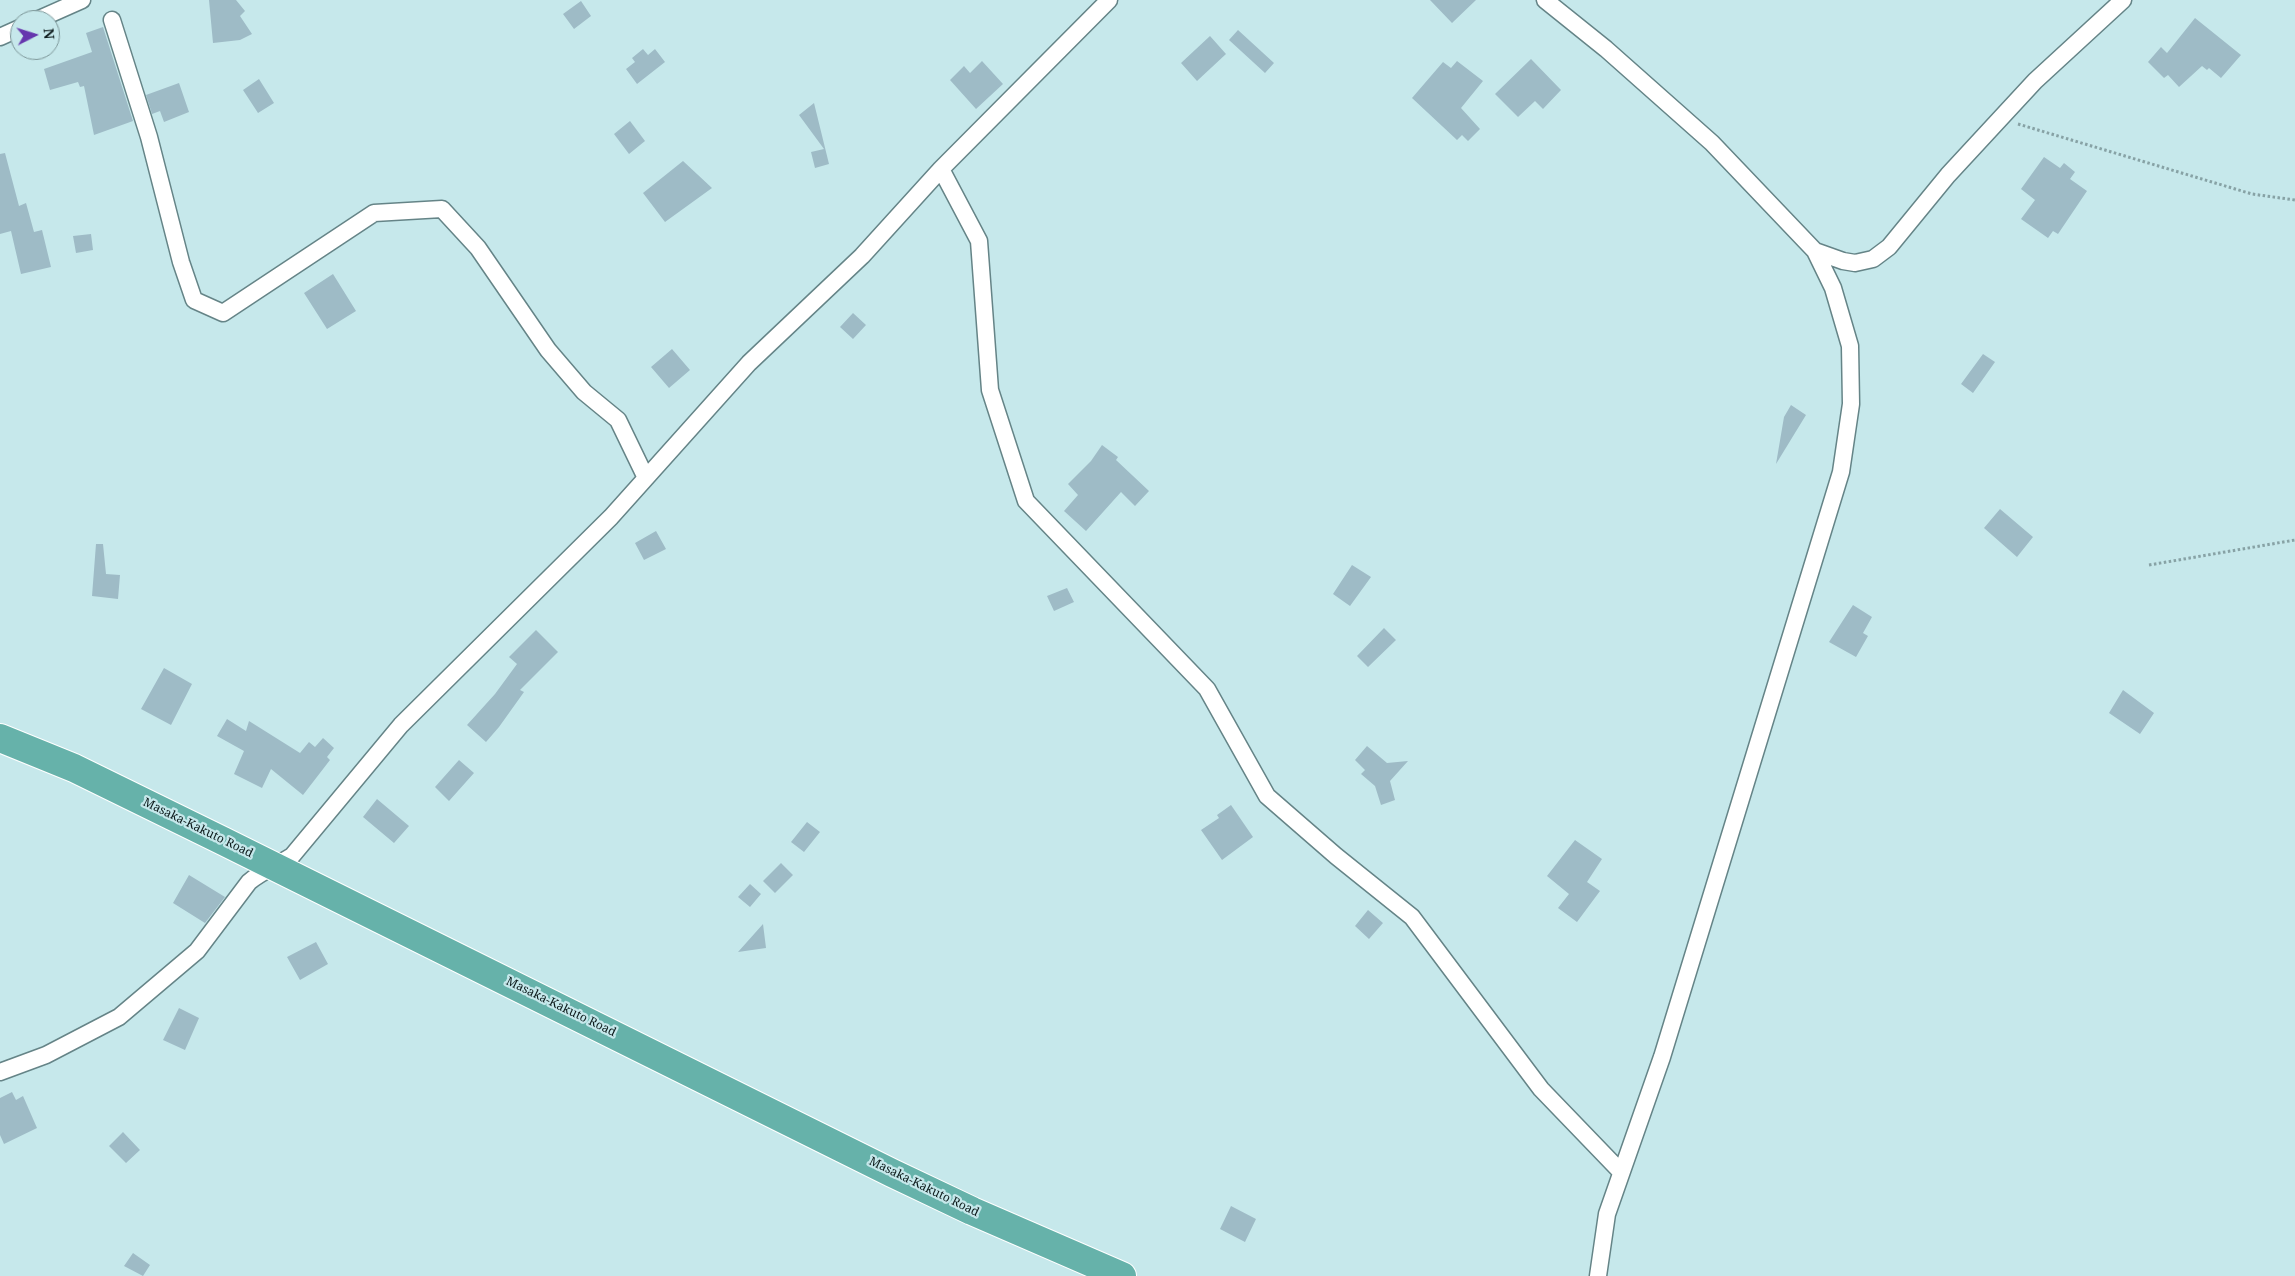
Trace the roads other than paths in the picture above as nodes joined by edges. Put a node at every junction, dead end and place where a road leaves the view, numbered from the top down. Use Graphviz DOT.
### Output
graph roads {
  1 [pos="82,0"];
  2 [pos="1109,0"];
  3 [pos="1545,0"];
  4 [pos="2123,0"];
  5 [pos="60,10"];
  6 [pos="112,20"];
  7 [pos="941,169"];
  8 [pos="1816,251"];
  9 [pos="646,478"];
  10 [pos="0,738"];
  11 [pos="276,867"];
  12 [pos="0,1072"];
  13 [pos="1621,1172"];
  14 [pos="1122,1276"];
  15 [pos="1598,1276"];
  1 -- 5 [label="street"];
  2 -- 7 [label="street"];
  3 -- 8 [label="street"];
  4 -- 8 [label="street"];
  6 -- 9 [label="street"];
  7 -- 9 [label="street"];
  7 -- 13 [label="street"];
  8 -- 13 [label="street"];
  9 -- 11 [label="street"];
  10 -- 11 [label="highway, Masaka-Kakuto Road"];
  11 -- 12 [label="street"];
  11 -- 14 [label="highway, Masaka-Kakuto Road"];
  13 -- 15 [label="street"];
}
